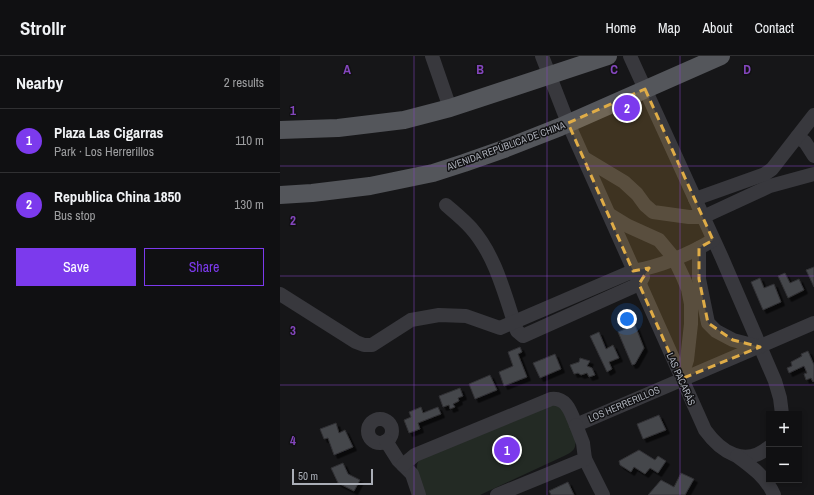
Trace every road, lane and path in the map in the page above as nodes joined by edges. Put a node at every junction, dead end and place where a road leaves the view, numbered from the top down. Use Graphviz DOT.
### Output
graph roads {
  1 [pos="432,56"];
  2 [pos="542,56"];
  3 [pos="608,56"];
  4 [pos="630,56"];
  5 [pos="721,56"];
  6 [pos="550,75"];
  7 [pos="645,90"];
  8 [pos="450,108"];
  9 [pos="814,115"];
  10 [pos="568,123"];
  11 [pos="280,130"];
  12 [pos="796,137"];
  13 [pos="814,156"];
  14 [pos="584,158"];
  15 [pos="814,174"];
  16 [pos="280,196"];
  17 [pos="695,199"];
  18 [pos="446,205"];
  19 [pos="610,215"];
  20 [pos="703,217"];
  21 [pos="713,240"];
  22 [pos="699,248"];
  23 [pos="674,258"];
  24 [pos="649,268"];
  25 [pos="633,271"];
  26 [pos="640,286"];
  27 [pos="280,294"];
  28 [pos="514,321"];
  29 [pos="814,323"];
  30 [pos="760,347"];
  31 [pos="681,379"];
  32 [pos="782,411"];
  33 [pos="576,425"];
  34 [pos="386,441"];
  35 [pos="766,450"];
  36 [pos="737,456"];
  37 [pos="585,459"];
  38 [pos="403,465"];
  39 [pos="772,488"];
  40 [pos="415,493"];
  41 [pos="497,495"];
  42 [pos="603,495"];
  1 -- 8 [label="street"];
  2 -- 6 [label="street, LAS PACARÁS"];
  3 -- 6 [label="main road"];
  4 -- 7 [label="street"];
  5 -- 7 [label="main road, AVENIDA REPÚBLICA DE CHINA"];
  6 -- 8 [label="main road"];
  6 -- 10 [label="street, LAS PACARÁS"];
  7 -- 10 [label="main road, AVENIDA REPÚBLICA DE CHINA"];
  7 -- 17 [label="street"];
  8 -- 11 [label="main road"];
  9 -- 12 [label="street"];
  10 -- 14 [label="street, LAS PACARÁS"];
  10 -- 16 [label="main road, AVENIDA REPÚBLICA DE CHINA"];
  12 -- 13 [label="street"];
  12 -- 17 [label="street"];
  14 -- 19 [label="street, LAS PACARÁS"];
  14 -- 20 [label="street"];
  15 -- 20 [label="street"];
  17 -- 20 [label="street"];
  18 -- 28 [label="street"];
  19 -- 23 [label="street"];
  19 -- 25 [label="street, LAS PACARÁS"];
  20 -- 21 [label="street"];
  21 -- 22 [label="street"];
  21 -- 30 [label="street"];
  22 -- 23 [label="street"];
  22 -- 30 [label="street"];
  23 -- 24 [label="street"];
  23 -- 31 [label="street"];
  24 -- 25 [label="street"];
  24 -- 26 [label="street"];
  25 -- 26 [label="street, LAS PACARÁS"];
  25 -- 28 [label="street"];
  26 -- 28 [label="street"];
  26 -- 31 [label="street, LAS PACARÁS"];
  27 -- 28 [label="street"];
  29 -- 30 [label="street, LOS HERRERILLOS"];
  30 -- 31 [label="street, LOS HERRERILLOS"];
  30 -- 32 [label="street"];
  31 -- 33 [label="street, LOS HERRERILLOS"];
  31 -- 36 [label="street, LAS PACARÁS"];
  33 -- 37 [label="street"];
  33 -- 38 [label="street, LOS HERRERILLOS"];
  34 -- 38 [label="street"];
  35 -- 36 [label="street"];
  36 -- 39 [label="street, LAS PACARÁS"];
  37 -- 41 [label="street"];
  37 -- 42 [label="street"];
  38 -- 40 [label="street"];
}
